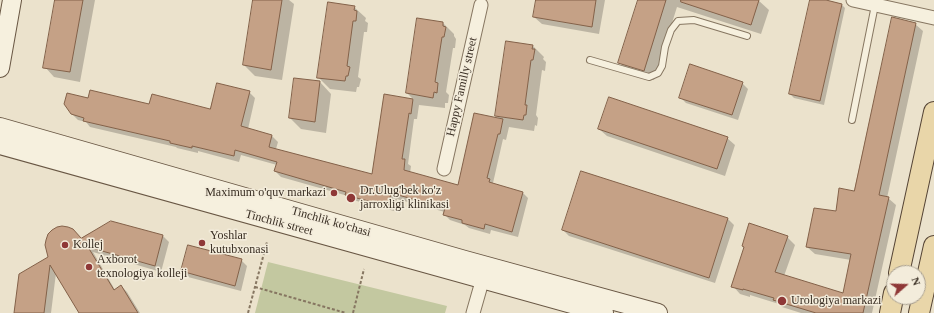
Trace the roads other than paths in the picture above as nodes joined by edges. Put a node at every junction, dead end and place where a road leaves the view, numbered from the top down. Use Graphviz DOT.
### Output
graph roads {
  1 [pos="12,0"];
  2 [pos="852,0"];
  3 [pos="481,5"];
  4 [pos="875,5"];
  5 [pos="934,18"];
  6 [pos="747,36"];
  7 [pos="590,60"];
  8 [pos="0,68"];
  9 [pos="934,112"];
  10 [pos="852,120"];
  11 [pos="2,133"];
  12 [pos="444,169"];
  13 [pos="934,246"];
  14 [pos="900,265"];
  15 [pos="484,272"];
  16 [pos="473,313"];
  17 [pos="604,313"];
  18 [pos="658,313"];
  19 [pos="919,313"];
  1 -- 8 [label="main road"];
  2 -- 4 [label="street"];
  3 -- 12 [label="street, Happy Familly street"];
  4 -- 5 [label="street"];
  4 -- 10 [label="lane"];
  6 -- 7 [label="lane"];
  9 -- 14 [label="main road"];
  11 -- 15 [label="main road, Tinchlik ko'chasi"];
  13 -- 19 [label="main road"];
  15 -- 16 [label="street"];
  15 -- 17 [label="main road"];
  15 -- 18 [label="main road, Tinchlik ko'chasi"];
}
